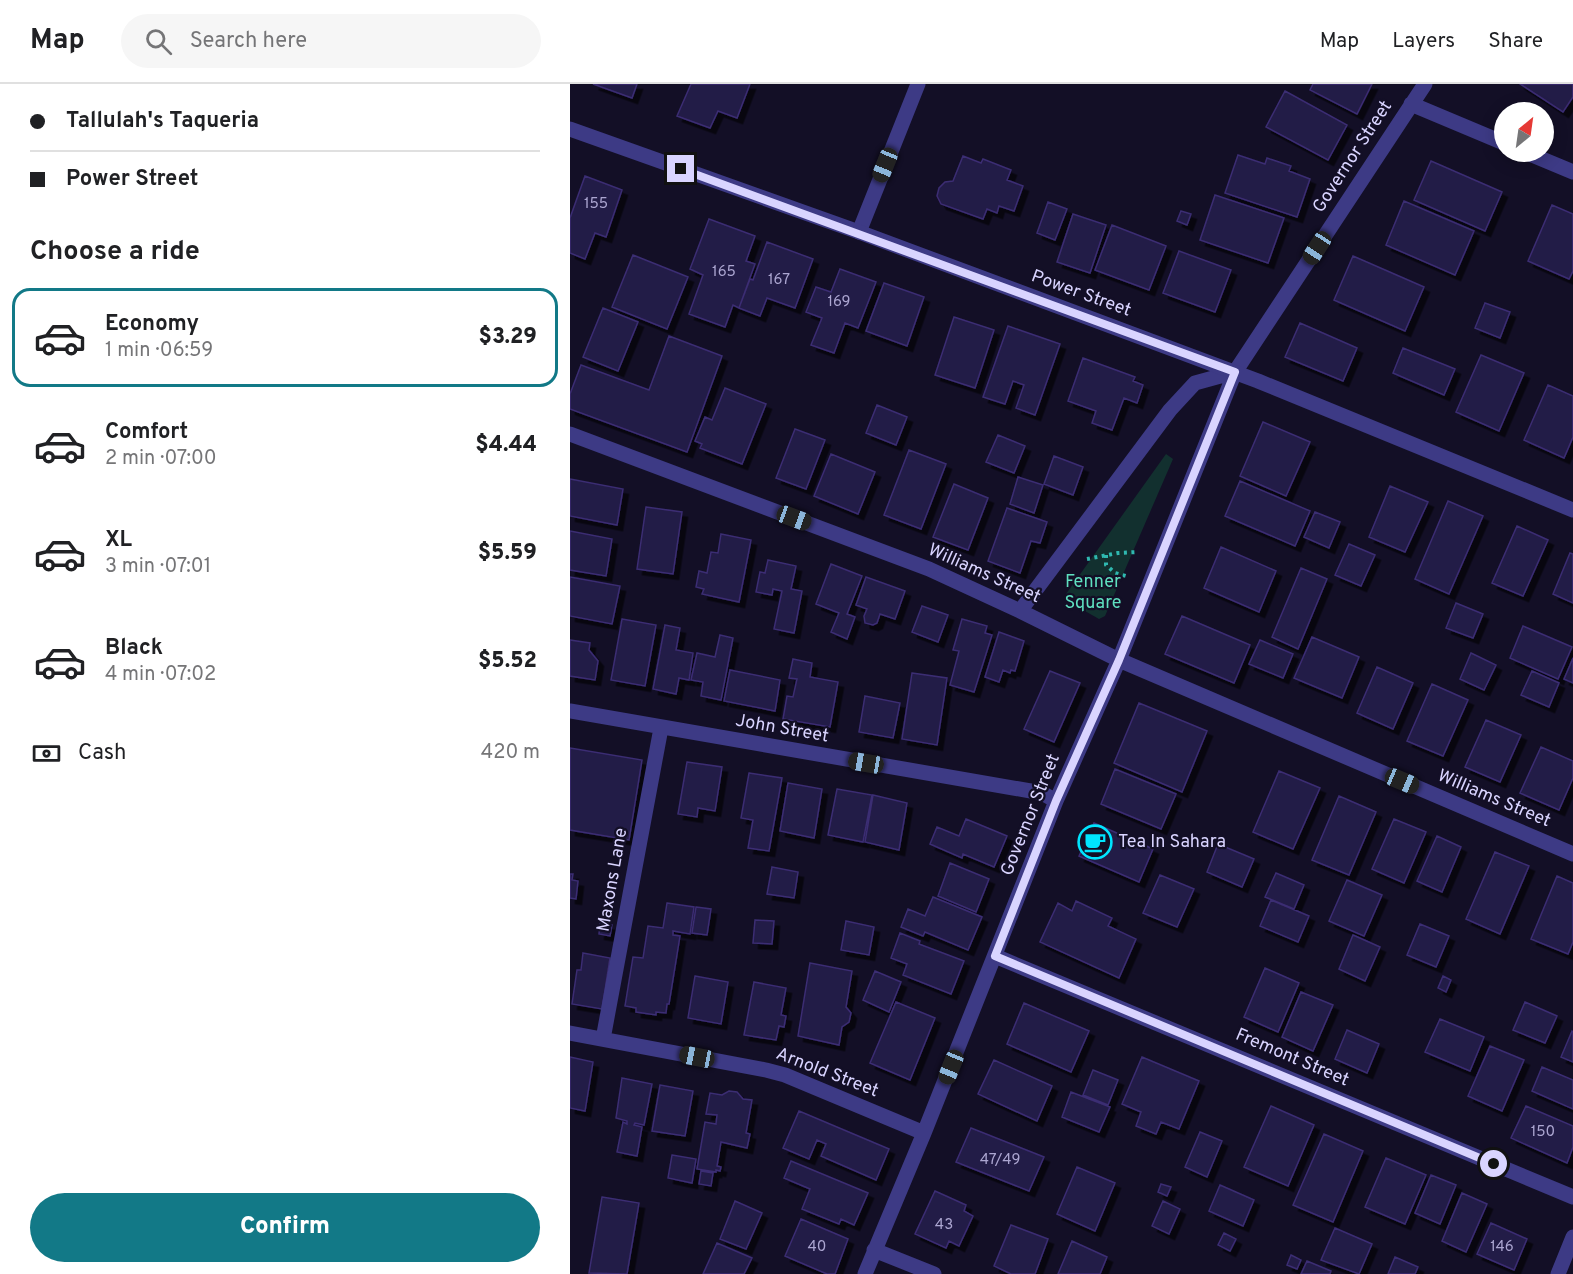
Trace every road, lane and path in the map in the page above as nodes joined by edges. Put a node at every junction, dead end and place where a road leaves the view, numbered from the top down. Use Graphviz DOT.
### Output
graph roads {
  1 [pos="918,84"];
  2 [pos="1425,84"];
  3 [pos="1412,104"];
  4 [pos="570,129"];
  5 [pos="1494,139"];
  6 [pos="1550,162"];
  7 [pos="1573,171"];
  8 [pos="859,232"];
  9 [pos="1235,372"];
  10 [pos="570,434"];
  11 [pos="1573,510"];
  12 [pos="1137,552"];
  13 [pos="1106,555"];
  14 [pos="1087,559"];
  15 [pos="1126,576"];
  16 [pos="1020,611"];
  17 [pos="1119,660"];
  18 [pos="570,711"];
  19 [pos="661,728"];
  20 [pos="1056,801"];
  21 [pos="1573,854"];
  22 [pos="995,956"];
  23 [pos="570,1033"];
  24 [pos="603,1039"];
  25 [pos="924,1134"];
  26 [pos="1573,1197"];
  27 [pos="1573,1237"];
  28 [pos="874,1250"];
  29 [pos="865,1274"];
  30 [pos="934,1274"];
  31 [pos="1558,1274"];
  1 -- 8 [label="street"];
  2 -- 3 [label="street, Governor Street"];
  3 -- 5 [label="street"];
  3 -- 9 [label="street, Governor Street"];
  4 -- 8 [label="street, Power Street"];
  6 -- 7 [label="street"];
  8 -- 9 [label="street, Power Street"];
  9 -- 11 [label="street, Power Street"];
  9 -- 16 [label="street"];
  9 -- 17 [label="street, Governor Street"];
  10 -- 16 [label="street, Williams Street"];
  12 -- 13 [label="path"];
  13 -- 14 [label="path"];
  13 -- 15 [label="path"];
  16 -- 17 [label="street, Williams Street"];
  17 -- 20 [label="street, Governor Street"];
  17 -- 21 [label="street, Williams Street"];
  18 -- 19 [label="street, John Street"];
  19 -- 20 [label="street, John Street"];
  19 -- 24 [label="street, Maxons Lane"];
  20 -- 22 [label="street, Governor Street"];
  22 -- 25 [label="street, Governor Street"];
  22 -- 26 [label="street, Fremont Street"];
  23 -- 24 [label="street, Arnold Street"];
  24 -- 25 [label="street, Arnold Street"];
  25 -- 28 [label="street, Governor Street"];
  27 -- 31 [label="street"];
  28 -- 29 [label="street, Governor Street"];
  28 -- 30 [label="street"];
}
